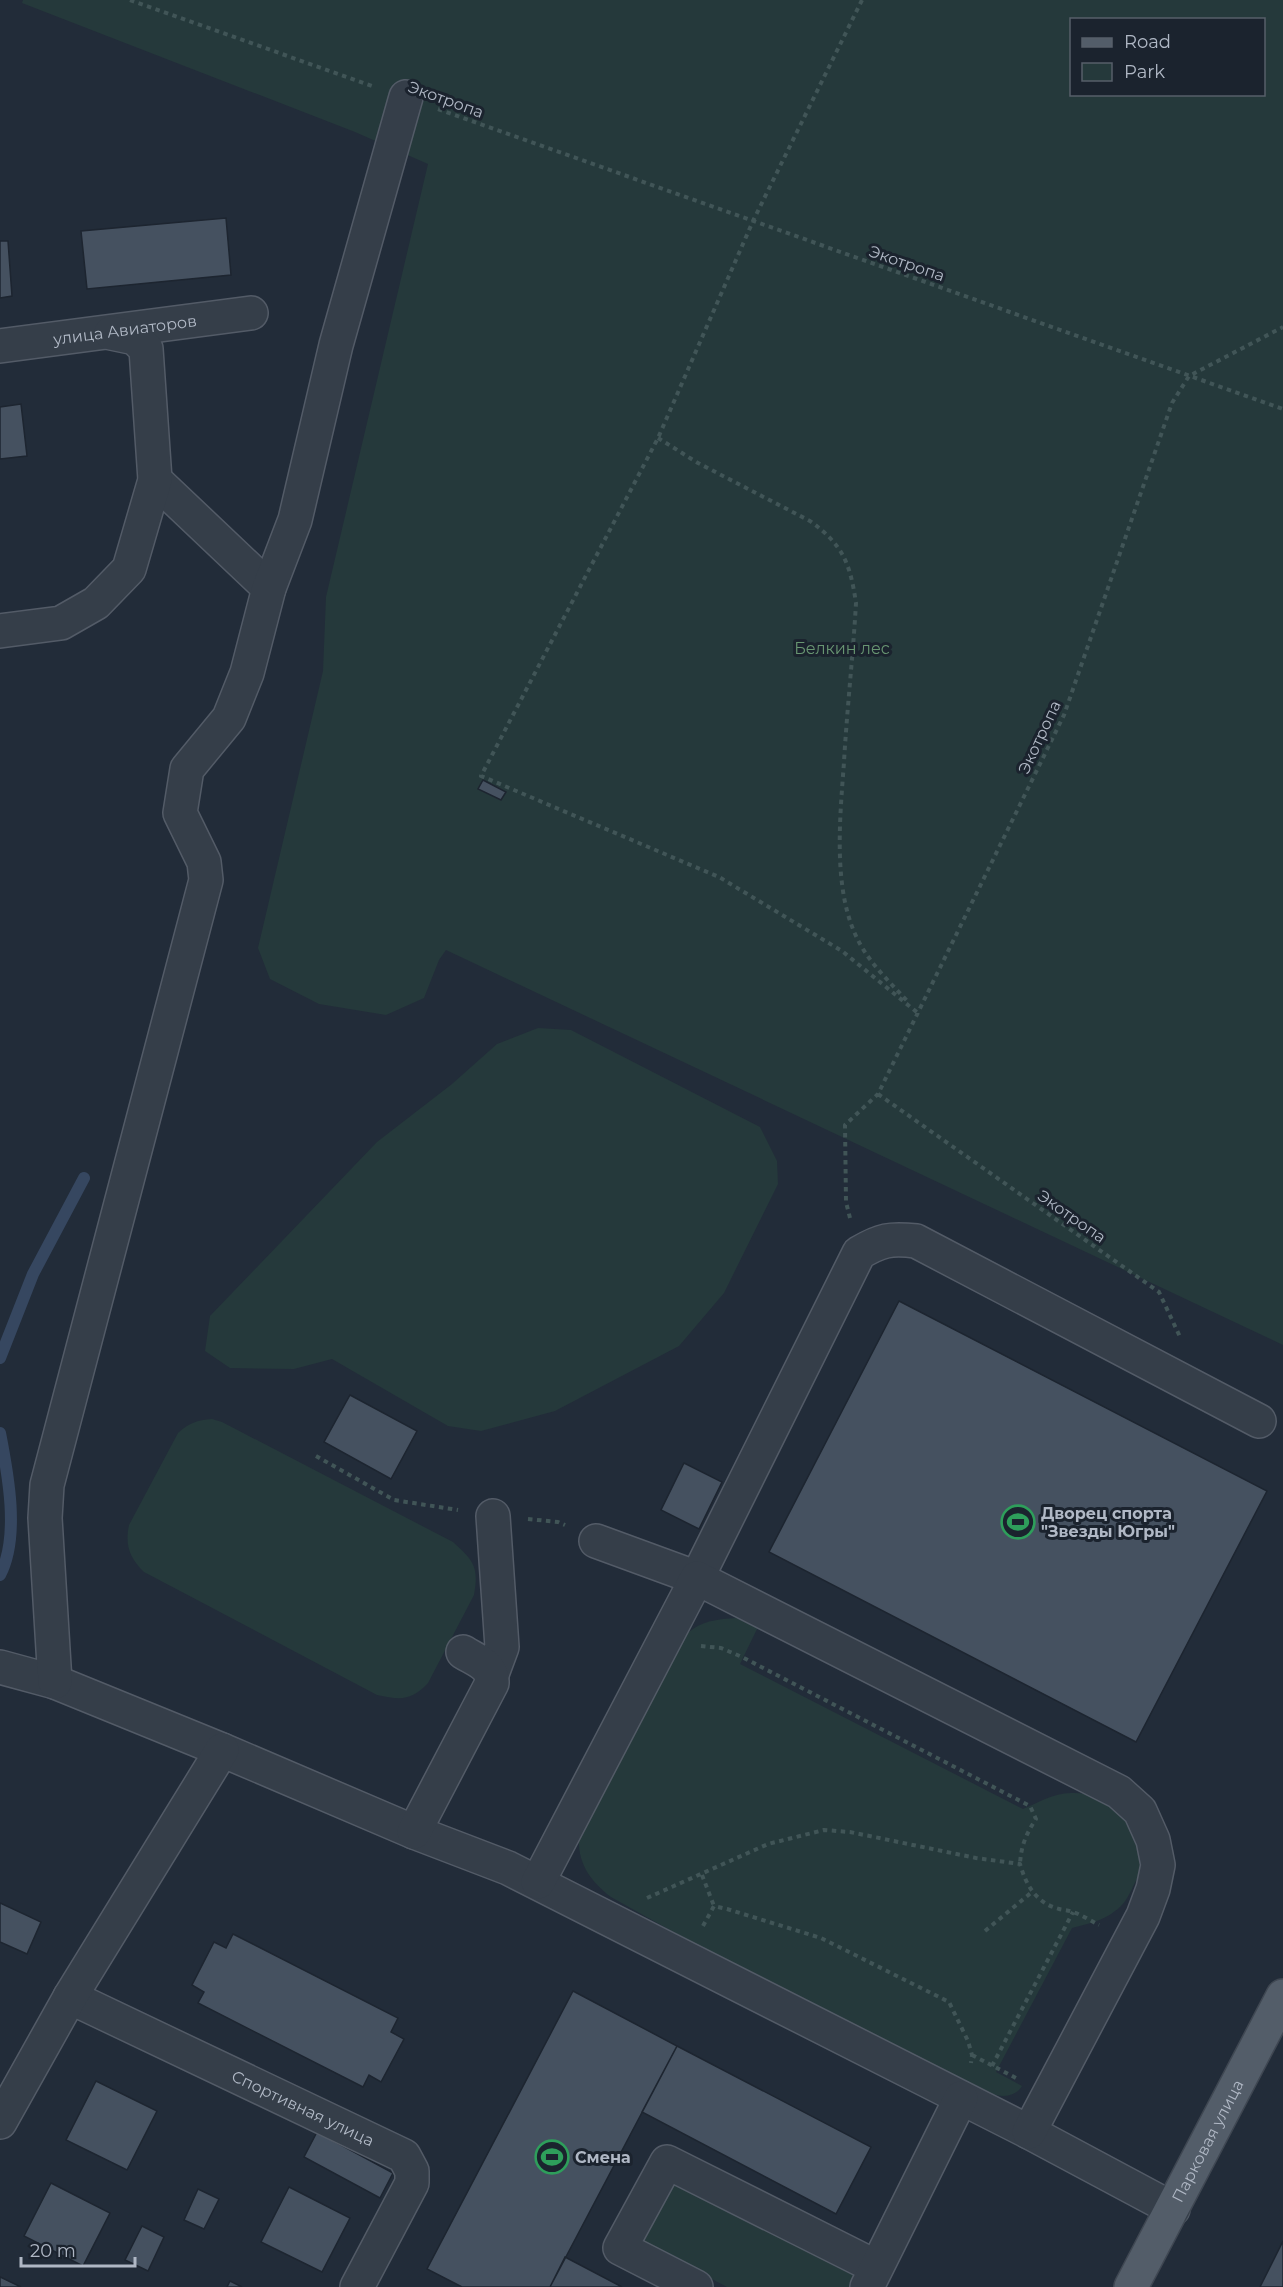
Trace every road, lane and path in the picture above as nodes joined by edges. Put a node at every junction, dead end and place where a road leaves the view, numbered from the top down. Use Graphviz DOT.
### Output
graph roads {
  1 [pos="130,0"];
  2 [pos="862,0"];
  3 [pos="406,98"];
  4 [pos="753,221"];
  5 [pos="251,313"];
  6 [pos="1283,327"];
  7 [pos="111,333"];
  8 [pos="0,346"];
  9 [pos="1189,376"];
  10 [pos="1283,409"];
  11 [pos="658,438"];
  12 [pos="155,480"];
  13 [pos="269,588"];
  14 [pos="0,631"];
  15 [pos="919,1014"];
  16 [pos="878,1094"];
  17 [pos="859,1253"];
  18 [pos="1208,1394"];
  19 [pos="1259,1422"];
  20 [pos="315,1456"];
  21 [pos="493,1516"];
  22 [pos="596,1541"];
  23 [pos="697,1578"];
  24 [pos="697,1647"];
  25 [pos="463,1652"];
  26 [pos="0,1667"];
  27 [pos="492,1674"];
  28 [pos="55,1682"];
  29 [pos="222,1750"];
  30 [pos="414,1832"];
  31 [pos="1020,1863"];
  32 [pos="702,1875"];
  33 [pos="538,1882"];
  34 [pos="1032,1892"];
  35 [pos="714,1906"];
  36 [pos="1073,1912"];
  37 [pos="613,1922"];
  38 [pos="985,1931"];
  39 [pos="1130,1940"];
  40 [pos="684,1958"];
  41 [pos="1283,1996"];
  42 [pos="70,1997"];
  43 [pos="972,2055"];
  44 [pos="992,2066"];
  45 [pos="1048,2095"];
  46 [pos="961,2098"];
  47 [pos="0,2122"];
  48 [pos="1029,2132"];
  49 [pos="1173,2209"];
  50 [pos="871,2277"];
  51 [pos="357,2287"];
  52 [pos="696,2287"];
  53 [pos="1131,2287"];
  1 -- 3 [label="path, Экотропа"];
  2 -- 4 [label="path"];
  3 -- 4 [label="path, Экотропа"];
  3 -- 13 [label="street"];
  4 -- 9 [label="path, Экотропа"];
  4 -- 11 [label="path"];
  5 -- 7 [label="street, улица Авиаторов"];
  6 -- 9 [label="path"];
  7 -- 8 [label="street, улица Авиаторов"];
  7 -- 12 [label="street"];
  9 -- 10 [label="path, Экотропа"];
  9 -- 15 [label="path, Экотропа"];
  11 -- 15 [label="path"];
  11 -- 15 [label="path"];
  12 -- 13 [label="street"];
  12 -- 14 [label="street"];
  13 -- 28 [label="street"];
  15 -- 16 [label="path, Экотропа"];
  16 -- 17 [label="path, Экотропа"];
  16 -- 18 [label="path, Экотропа"];
  17 -- 18 [label="street"];
  17 -- 23 [label="street"];
  18 -- 19 [label="street"];
  20 -- 21 [label="path"];
  21 -- 22 [label="path"];
  21 -- 27 [label="street"];
  22 -- 23 [label="street"];
  23 -- 33 [label="street"];
  23 -- 39 [label="street"];
  24 -- 31 [label="path"];
  25 -- 27 [label="street"];
  26 -- 28 [label="street"];
  27 -- 30 [label="street"];
  28 -- 29 [label="street"];
  29 -- 30 [label="street"];
  29 -- 42 [label="street"];
  30 -- 33 [label="street"];
  31 -- 32 [label="path"];
  31 -- 34 [label="path"];
  32 -- 35 [label="path"];
  32 -- 37 [label="path"];
  33 -- 37 [label="street"];
  34 -- 36 [label="path"];
  34 -- 38 [label="path"];
  35 -- 40 [label="path"];
  35 -- 43 [label="path"];
  36 -- 39 [label="path"];
  36 -- 44 [label="path"];
  37 -- 40 [label="street"];
  39 -- 45 [label="street"];
  40 -- 46 [label="street"];
  41 -- 49 [label="main road, Парковая улица"];
  42 -- 47 [label="street"];
  42 -- 51 [label="street, Спортивная улица"];
  43 -- 44 [label="path"];
  43 -- 46 [label="path"];
  44 -- 45 [label="path"];
  45 -- 48 [label="street"];
  46 -- 48 [label="street"];
  46 -- 50 [label="street"];
  48 -- 49 [label="street"];
  49 -- 53 [label="main road, Парковая улица"];
  50 -- 52 [label="street"];
}
